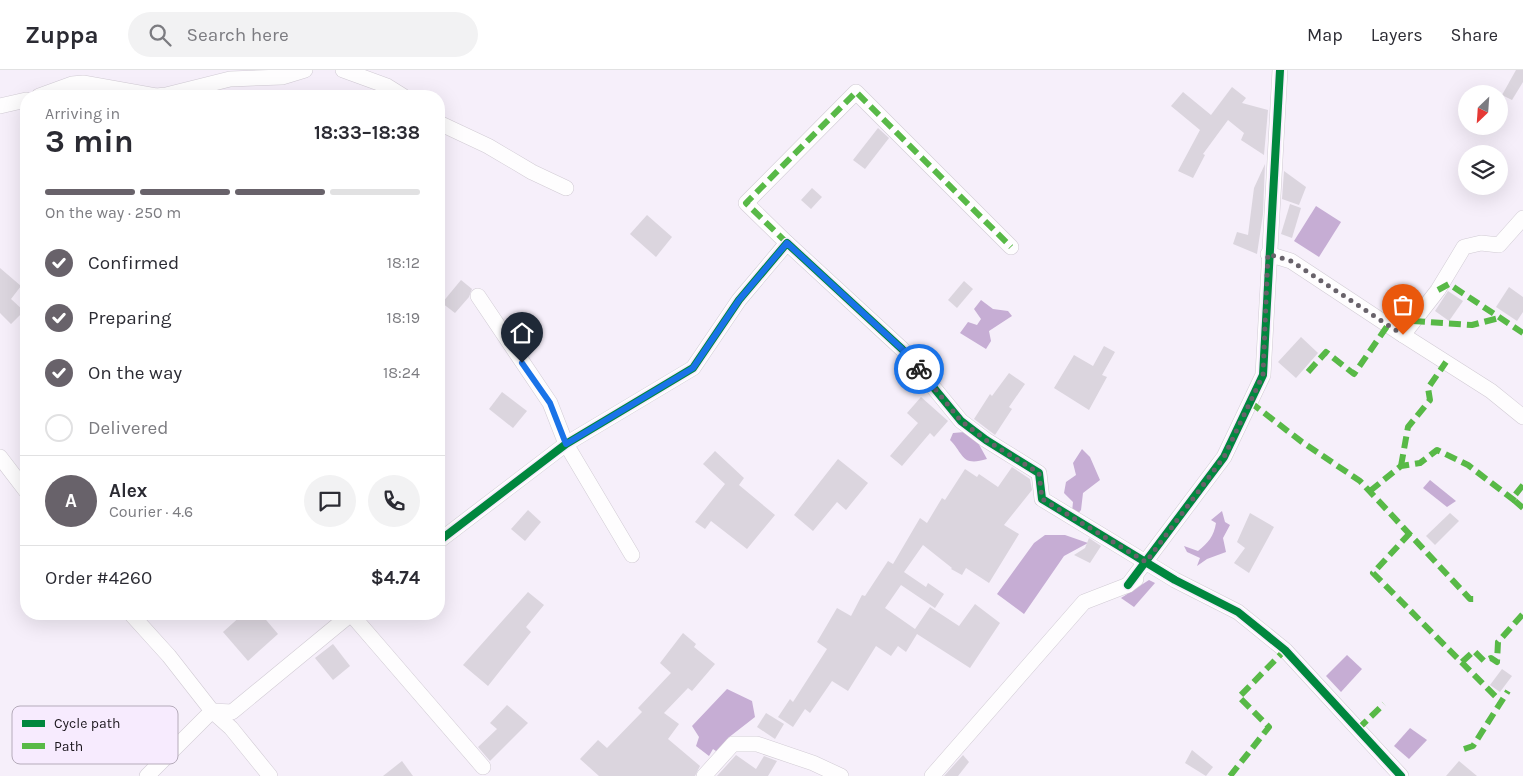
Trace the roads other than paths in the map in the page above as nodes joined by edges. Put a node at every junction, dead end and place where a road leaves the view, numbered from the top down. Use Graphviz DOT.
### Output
graph roads {
  1 [pos="305,70"];
  2 [pos="343,70"];
  3 [pos="1280,70"];
  4 [pos="56,90"];
  5 [pos="122,90"];
  6 [pos="186,90"];
  7 [pos="393,90"];
  8 [pos="20,101"];
  9 [pos="0,106"];
  10 [pos="445,126"];
  11 [pos="566,188"];
  12 [pos="1523,218"];
  13 [pos="787,243"];
  14 [pos="1012,247"];
  15 [pos="1268,254"];
  16 [pos="478,296"];
  17 [pos="1403,335"];
  18 [pos="1523,417"];
  19 [pos="566,444"];
  20 [pos="0,457"];
  21 [pos="20,483"];
  22 [pos="445,536"];
  23 [pos="632,555"];
  24 [pos="1148,564"];
  25 [pos="136,620"];
  26 [pos="344,620"];
  27 [pos="356,620"];
  28 [pos="212,711"];
  29 [pos="178,745"];
  30 [pos="159,764"];
  31 [pos="484,767"];
  32 [pos="147,776"];
  33 [pos="270,776"];
  34 [pos="704,776"];
  35 [pos="841,776"];
  36 [pos="932,776"];
  37 [pos="1401,776"];
  1 -- 6 [label="street"];
  2 -- 7 [label="street"];
  3 -- 15 [label="street"];
  4 -- 5 [label="street"];
  8 -- 9 [label="street"];
  10 -- 11 [label="street"];
  12 -- 17 [label="street"];
  13 -- 14 [label="street"];
  13 -- 19 [label="street"];
  13 -- 24 [label="street"];
  15 -- 17 [label="street"];
  15 -- 24 [label="street"];
  16 -- 19 [label="street"];
  17 -- 18 [label="street"];
  19 -- 22 [label="street"];
  19 -- 23 [label="street"];
  20 -- 21 [label="street"];
  24 -- 36 [label="street"];
  24 -- 37 [label="street"];
  25 -- 28 [label="street"];
  26 -- 28 [label="street"];
  27 -- 31 [label="street"];
  28 -- 29 [label="street"];
  28 -- 33 [label="street"];
  30 -- 32 [label="street"];
  34 -- 35 [label="street"];
}
